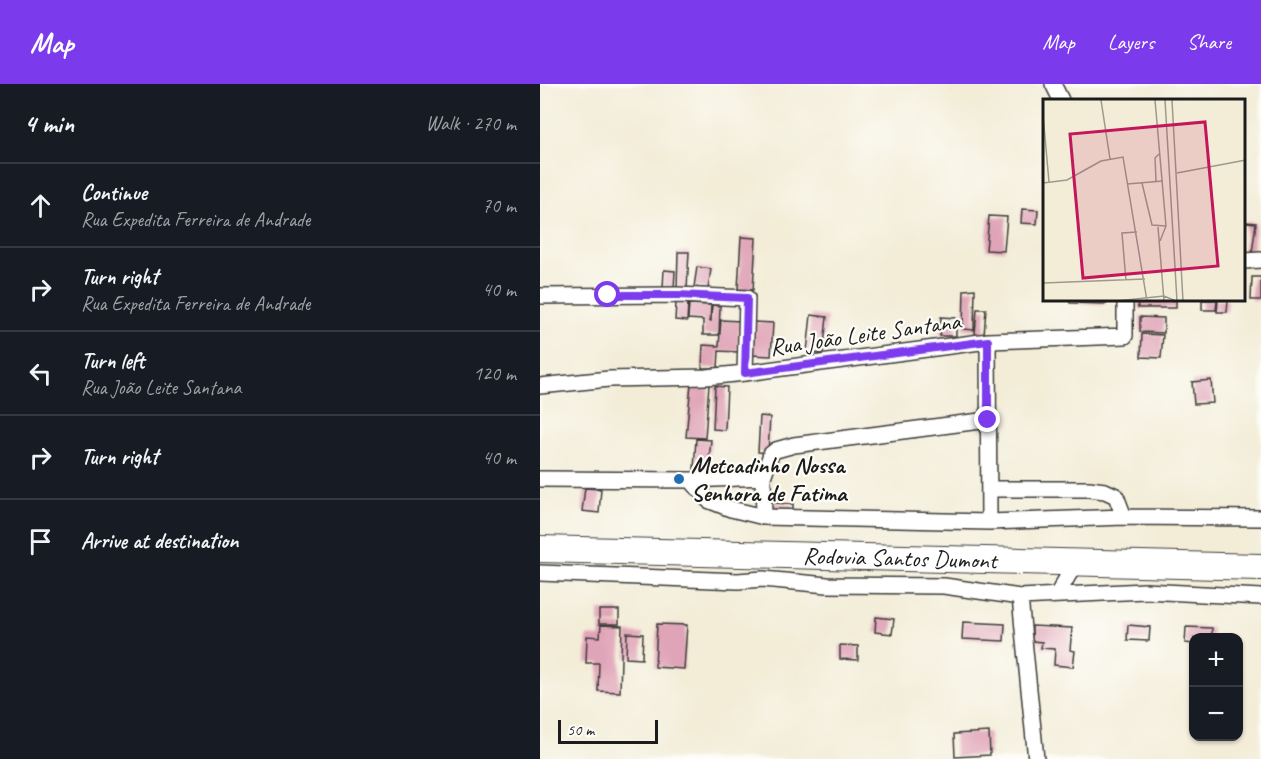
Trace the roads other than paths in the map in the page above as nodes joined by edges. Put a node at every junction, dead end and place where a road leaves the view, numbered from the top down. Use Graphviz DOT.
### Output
graph roads {
  1 [pos="1053,84"];
  2 [pos="1060,99"];
  3 [pos="1261,260"];
  4 [pos="1246,261"];
  5 [pos="540,296"];
  6 [pos="1125,302"];
  7 [pos="988,341"];
  8 [pos="745,373"];
  9 [pos="540,386"];
  10 [pos="988,420"];
  11 [pos="763,477"];
  12 [pos="540,479"];
  13 [pos="691,480"];
  14 [pos="990,489"];
  15 [pos="764,517"];
  16 [pos="1124,517"];
  17 [pos="1261,518"];
  18 [pos="989,522"];
  19 [pos="540,549"];
  20 [pos="1076,562"];
  21 [pos="1261,567"];
  22 [pos="540,573"];
  23 [pos="1057,595"];
  24 [pos="1020,597"];
  25 [pos="1261,597"];
  26 [pos="1036,759"];
  1 -- 2 [label="street"];
  3 -- 4 [label="street"];
  5 -- 8 [label="street"];
  6 -- 7 [label="street, Rua João Leite Santana"];
  7 -- 8 [label="street, Rua João Leite Santana"];
  7 -- 10 [label="street"];
  8 -- 9 [label="street, Rua João Leite Santana"];
  10 -- 11 [label="street"];
  10 -- 14 [label="street"];
  11 -- 13 [label="street"];
  11 -- 15 [label="street"];
  12 -- 13 [label="street"];
  13 -- 15 [label="street"];
  14 -- 16 [label="street"];
  14 -- 18 [label="street"];
  15 -- 18 [label="street"];
  16 -- 17 [label="street"];
  16 -- 18 [label="street"];
  19 -- 20 [label="highway, Rodovia Santos Dumont"];
  20 -- 21 [label="highway, Rodovia Santos Dumont"];
  20 -- 23 [label="street"];
  22 -- 24 [label="street"];
  23 -- 24 [label="street"];
  23 -- 25 [label="street"];
  24 -- 26 [label="street"];
}
